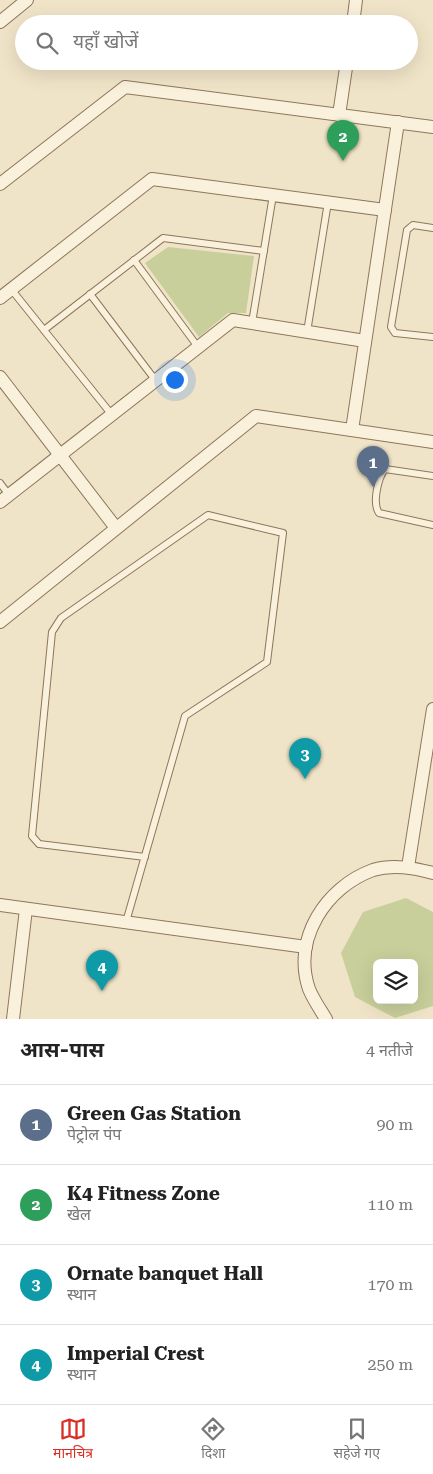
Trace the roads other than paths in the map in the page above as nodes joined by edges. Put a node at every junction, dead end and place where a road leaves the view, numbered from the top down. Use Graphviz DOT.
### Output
graph roads {
  1 [pos="27,0"];
  2 [pos="356,0"];
  3 [pos="354,15"];
  4 [pos="0,22"];
  5 [pos="346,70"];
  6 [pos="339,115"];
  7 [pos="398,122"];
  8 [pos="433,127"];
  9 [pos="0,184"];
  10 [pos="273,195"];
  11 [pos="328,202"];
  12 [pos="385,210"];
  13 [pos="433,228"];
  14 [pos="264,251"];
  15 [pos="134,260"];
  16 [pos="11,289"];
  17 [pos="90,294"];
  18 [pos="0,298"];
  19 [pos="252,323"];
  20 [pos="44,330"];
  21 [pos="307,332"];
  22 [pos="433,337"];
  23 [pos="365,341"];
  24 [pos="198,347"];
  25 [pos="0,377"];
  26 [pos="156,381"];
  27 [pos="112,415"];
  28 [pos="352,430"];
  29 [pos="433,442"];
  30 [pos="60,455"];
  31 [pos="433,476"];
  32 [pos="0,483"];
  33 [pos="5,498"];
  34 [pos="433,525"];
  35 [pos="116,528"];
  36 [pos="0,622"];
  37 [pos="433,709"];
  38 [pos="145,857"];
  39 [pos="408,867"];
  40 [pos="433,874"];
  41 [pos="0,905"];
  42 [pos="26,909"];
  43 [pos="126,922"];
  44 [pos="306,947"];
  45 [pos="13,1019"];
  46 [pos="326,1019"];
  1 -- 4 [label="street"];
  2 -- 3 [label="street"];
  5 -- 6 [label="street"];
  6 -- 7 [label="street"];
  6 -- 9 [label="street"];
  7 -- 8 [label="street"];
  7 -- 12 [label="street"];
  10 -- 11 [label="street"];
  10 -- 14 [label="lane"];
  10 -- 16 [label="street"];
  11 -- 12 [label="street"];
  11 -- 21 [label="lane"];
  12 -- 23 [label="street"];
  13 -- 22 [label="lane"];
  14 -- 15 [label="lane"];
  14 -- 19 [label="lane"];
  15 -- 17 [label="lane"];
  15 -- 24 [label="lane"];
  16 -- 18 [label="street"];
  16 -- 20 [label="lane"];
  17 -- 20 [label="lane"];
  17 -- 26 [label="lane"];
  19 -- 21 [label="street"];
  19 -- 24 [label="street"];
  20 -- 27 [label="lane"];
  21 -- 23 [label="street"];
  23 -- 28 [label="street"];
  24 -- 26 [label="street"];
  25 -- 30 [label="street"];
  26 -- 27 [label="street"];
  27 -- 30 [label="street"];
  28 -- 29 [label="street"];
  28 -- 35 [label="street"];
  30 -- 33 [label="street"];
  30 -- 35 [label="street"];
  31 -- 34 [label="lane"];
  32 -- 33 [label="lane"];
  35 -- 36 [label="street"];
  37 -- 39 [label="street"];
  38 -- 38 [label="lane"];
  38 -- 43 [label="lane"];
  39 -- 40 [label="street"];
  39 -- 44 [label="street"];
  41 -- 42 [label="street"];
  42 -- 43 [label="street"];
  42 -- 45 [label="street"];
  43 -- 44 [label="street"];
  44 -- 46 [label="street"];
}
